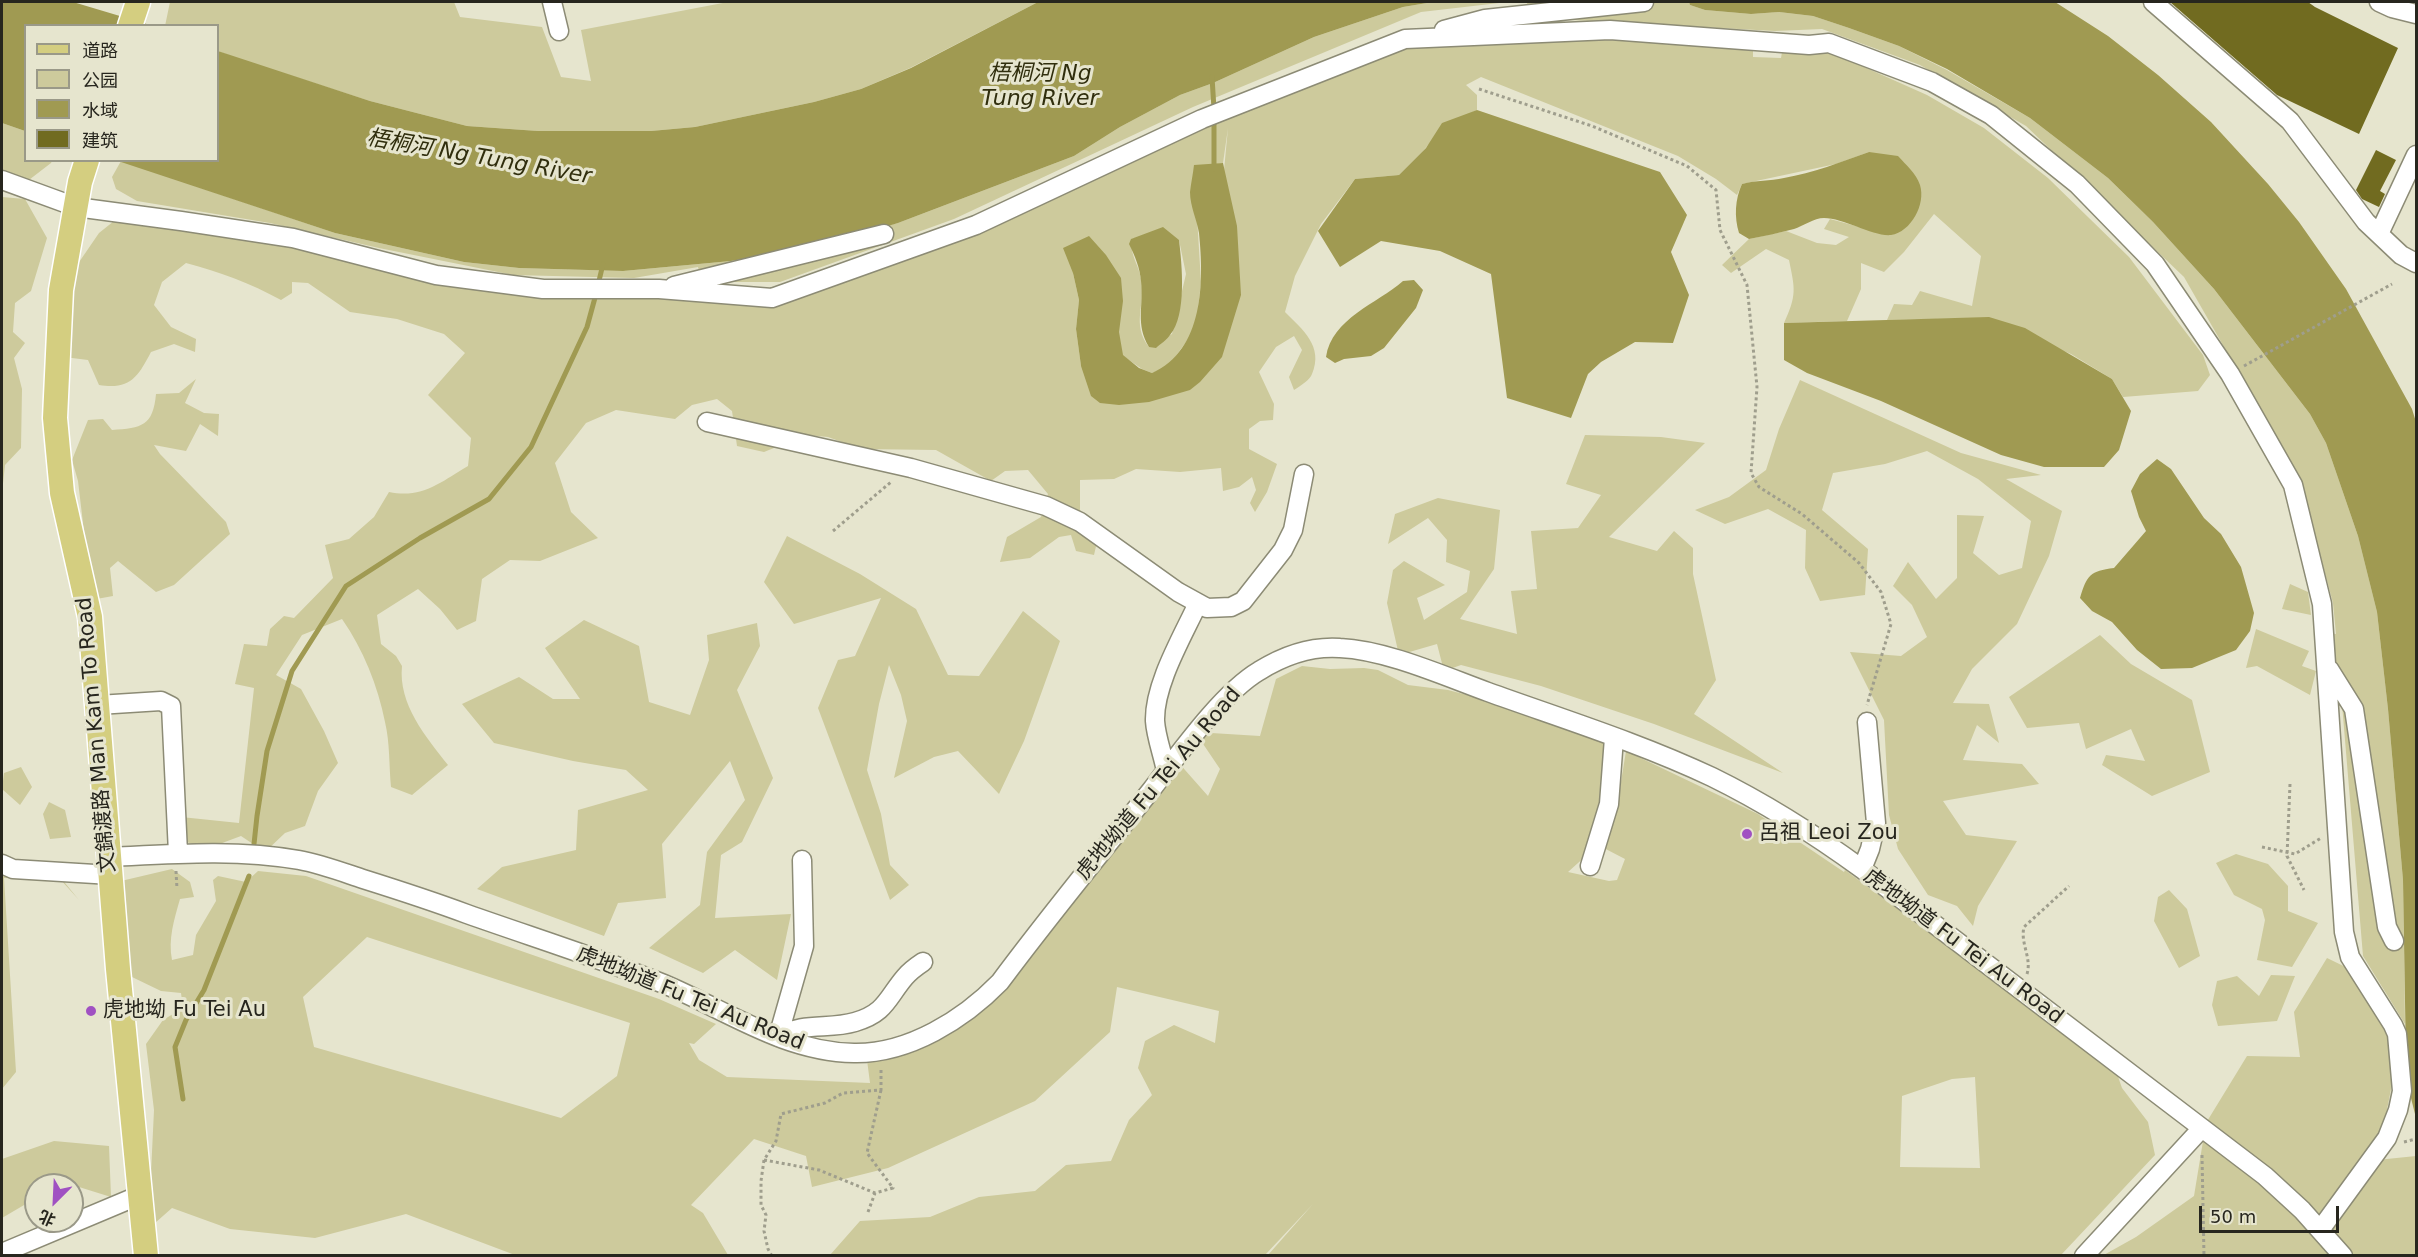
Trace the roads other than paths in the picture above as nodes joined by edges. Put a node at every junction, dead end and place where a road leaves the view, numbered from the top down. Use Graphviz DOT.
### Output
graph roads {
  1 [pos="138,2"];
  2 [pos="552,2"];
  3 [pos="1644,2"];
  4 [pos="2153,2"];
  5 [pos="2379,2"];
  6 [pos="2416,14"];
  7 [pos="131,24"];
  8 [pos="560,31"];
  9 [pos="1409,39"];
  10 [pos="2416,155"];
  11 [pos="84,171"];
  12 [pos="2,180"];
  13 [pos="76,207"];
  14 [pos="884,234"];
  15 [pos="2379,234"];
  16 [pos="2416,263"];
  17 [pos="659,289"];
  18 [pos="707,422"];
  19 [pos="1304,474"];
  20 [pos="1198,603"];
  21 [pos="2326,665"];
  22 [pos="98,705"];
  23 [pos="1867,722"];
  24 [pos="1614,738"];
  25 [pos="1166,771"];
  26 [pos="178,853"];
  27 [pos="802,860"];
  28 [pos="2,864"];
  29 [pos="110,866"];
  30 [pos="1590,866"];
  31 [pos="1862,869"];
  32 [pos="2394,941"];
  33 [pos="923,962"];
  34 [pos="778,1037"];
  35 [pos="2202,1128"];
  36 [pos="140,1196"];
  37 [pos="2320,1230"];
  38 [pos="2,1253"];
  39 [pos="146,1256"];
  40 [pos="2084,1256"];
  41 [pos="2343,1256"];
  1 -- 7 [label="main road"];
  2 -- 8 [label="street"];
  3 -- 9 [label="street"];
  4 -- 15 [label="street"];
  5 -- 6 [label="street"];
  9 -- 17 [label="street"];
  9 -- 21 [label="street"];
  10 -- 15 [label="street"];
  11 -- 13 [label="main road, 文錦渡路 Man Kam To Road"];
  12 -- 13 [label="street"];
  13 -- 17 [label="street"];
  13 -- 22 [label="main road, 文錦渡路 Man Kam To Road"];
  14 -- 17 [label="street"];
  15 -- 16 [label="street"];
  18 -- 20 [label="street"];
  19 -- 20 [label="street"];
  20 -- 25 [label="street"];
  21 -- 32 [label="street"];
  21 -- 37 [label="street"];
  22 -- 26 [label="street"];
  22 -- 29 [label="main road, 文錦渡路 Man Kam To Road"];
  23 -- 31 [label="street"];
  24 -- 25 [label="street, 虎地坳道 Fu Tei Au Road"];
  24 -- 30 [label="street"];
  24 -- 31 [label="street, 虎地坳道 Fu Tei Au Road"];
  25 -- 34 [label="street, 虎地坳道 Fu Tei Au Road"];
  26 -- 29 [label="street, 虎地坳道 Fu Tei Au Road"];
  26 -- 34 [label="street, 虎地坳道 Fu Tei Au Road"];
  27 -- 34 [label="street"];
  28 -- 29 [label="street, 虎地坳道 Fu Tei Au Road"];
  29 -- 36 [label="main road, 文錦渡路 Man Kam To Road"];
  31 -- 35 [label="street, 虎地坳道 Fu Tei Au Road"];
  33 -- 34 [label="street"];
  35 -- 37 [label="street, 虎地坳道 Fu Tei Au Road"];
  35 -- 40 [label="street"];
  36 -- 38 [label="street"];
  36 -- 39 [label="main road, 文錦渡路 Man Kam To Road"];
  37 -- 41 [label="street, 虎地坳道 Fu Tei Au Road"];
}
